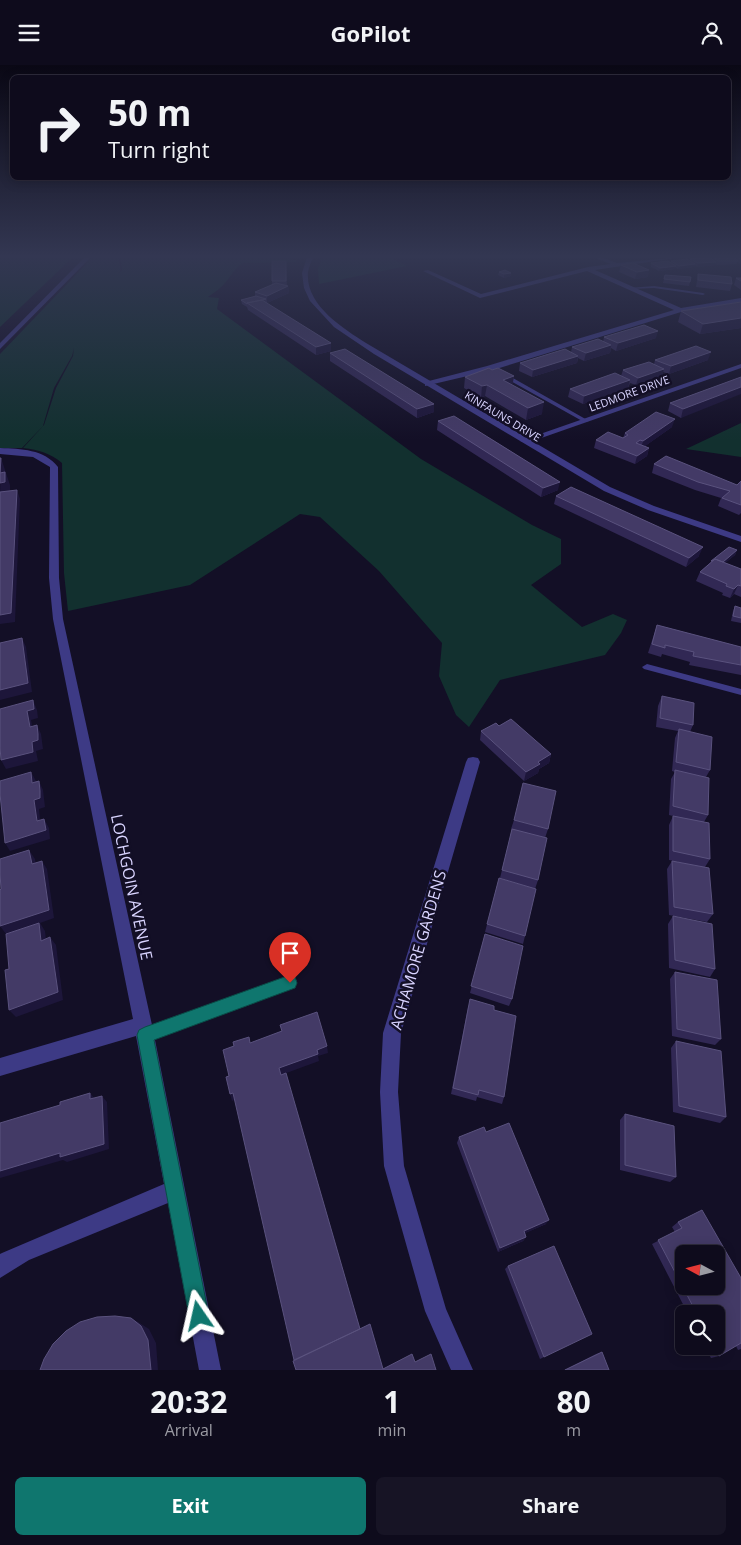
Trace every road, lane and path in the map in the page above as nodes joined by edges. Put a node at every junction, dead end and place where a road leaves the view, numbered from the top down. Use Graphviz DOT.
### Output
graph roads {
  1 [pos="28,318"];
  2 [pos="328,318"];
  3 [pos="654,318"];
  4 [pos="0,347"];
  5 [pos="741,366"];
  6 [pos="490,368"];
  7 [pos="428,384"];
  8 [pos="586,421"];
  9 [pos="524,441"];
  10 [pos="0,451"];
  11 [pos="740,538"];
  12 [pos="648,667"];
  13 [pos="741,692"];
  14 [pos="473,762"];
  15 [pos="290,983"];
  16 [pos="144,1030"];
  17 [pos="0,1067"];
  18 [pos="174,1190"];
  19 [pos="0,1268"];
  20 [pos="210,1370"];
  21 [pos="462,1370"];
  1 -- 4 [label="street"];
  2 -- 7 [label="street, KINFAUNS DRIVE"];
  3 -- 6 [label="street"];
  5 -- 8 [label="street, LEDMORE DRIVE"];
  6 -- 7 [label="street"];
  6 -- 8 [label="lane"];
  7 -- 9 [label="street, KINFAUNS DRIVE"];
  8 -- 9 [label="street, LEDMORE DRIVE"];
  9 -- 11 [label="street, KINFAUNS DRIVE"];
  10 -- 16 [label="street, LOCHGOIN AVENUE"];
  12 -- 13 [label="lane"];
  14 -- 21 [label="street, ACHAMORE GARDENS"];
  15 -- 16 [label="lane"];
  16 -- 17 [label="street"];
  16 -- 18 [label="street, LOCHGOIN AVENUE"];
  18 -- 19 [label="street"];
  18 -- 20 [label="street, LOCHGOIN AVENUE"];
}
